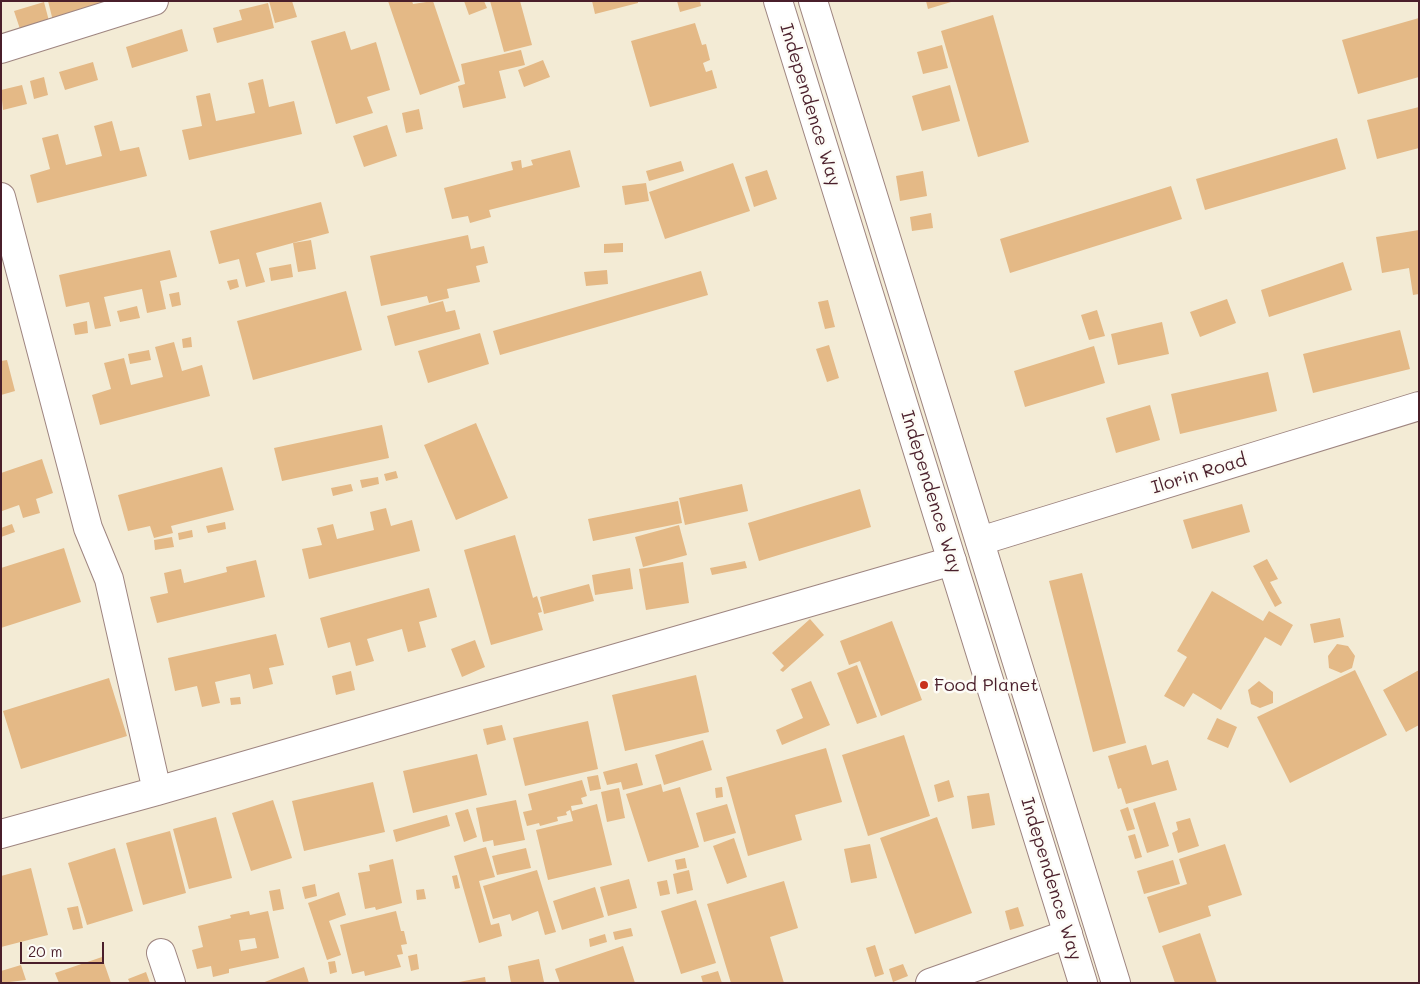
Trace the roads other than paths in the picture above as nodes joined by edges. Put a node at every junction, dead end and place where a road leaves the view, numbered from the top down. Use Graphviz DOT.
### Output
graph roads {
  1 [pos="154,1"];
  2 [pos="778,1"];
  3 [pos="813,1"];
  4 [pos="1,49"];
  5 [pos="1,197"];
  6 [pos="1419,406"];
  7 [pos="980,541"];
  8 [pos="952,561"];
  9 [pos="157,791"];
  10 [pos="1,834"];
  11 [pos="1068,934"];
  12 [pos="161,953"];
  13 [pos="171,983"];
  14 [pos="930,983"];
  15 [pos="1083,983"];
  16 [pos="1116,983"];
  1 -- 4 [label="street"];
  2 -- 8 [label="street, Independence Way"];
  3 -- 7 [label="street, Independence Way"];
  5 -- 9 [label="street"];
  6 -- 7 [label="street, Ilorin Road"];
  7 -- 16 [label="street, Independence Way"];
  8 -- 9 [label="street"];
  8 -- 11 [label="street, Independence Way"];
  9 -- 10 [label="street"];
  11 -- 14 [label="street"];
  11 -- 15 [label="street, Independence Way"];
  12 -- 13 [label="street"];
}
